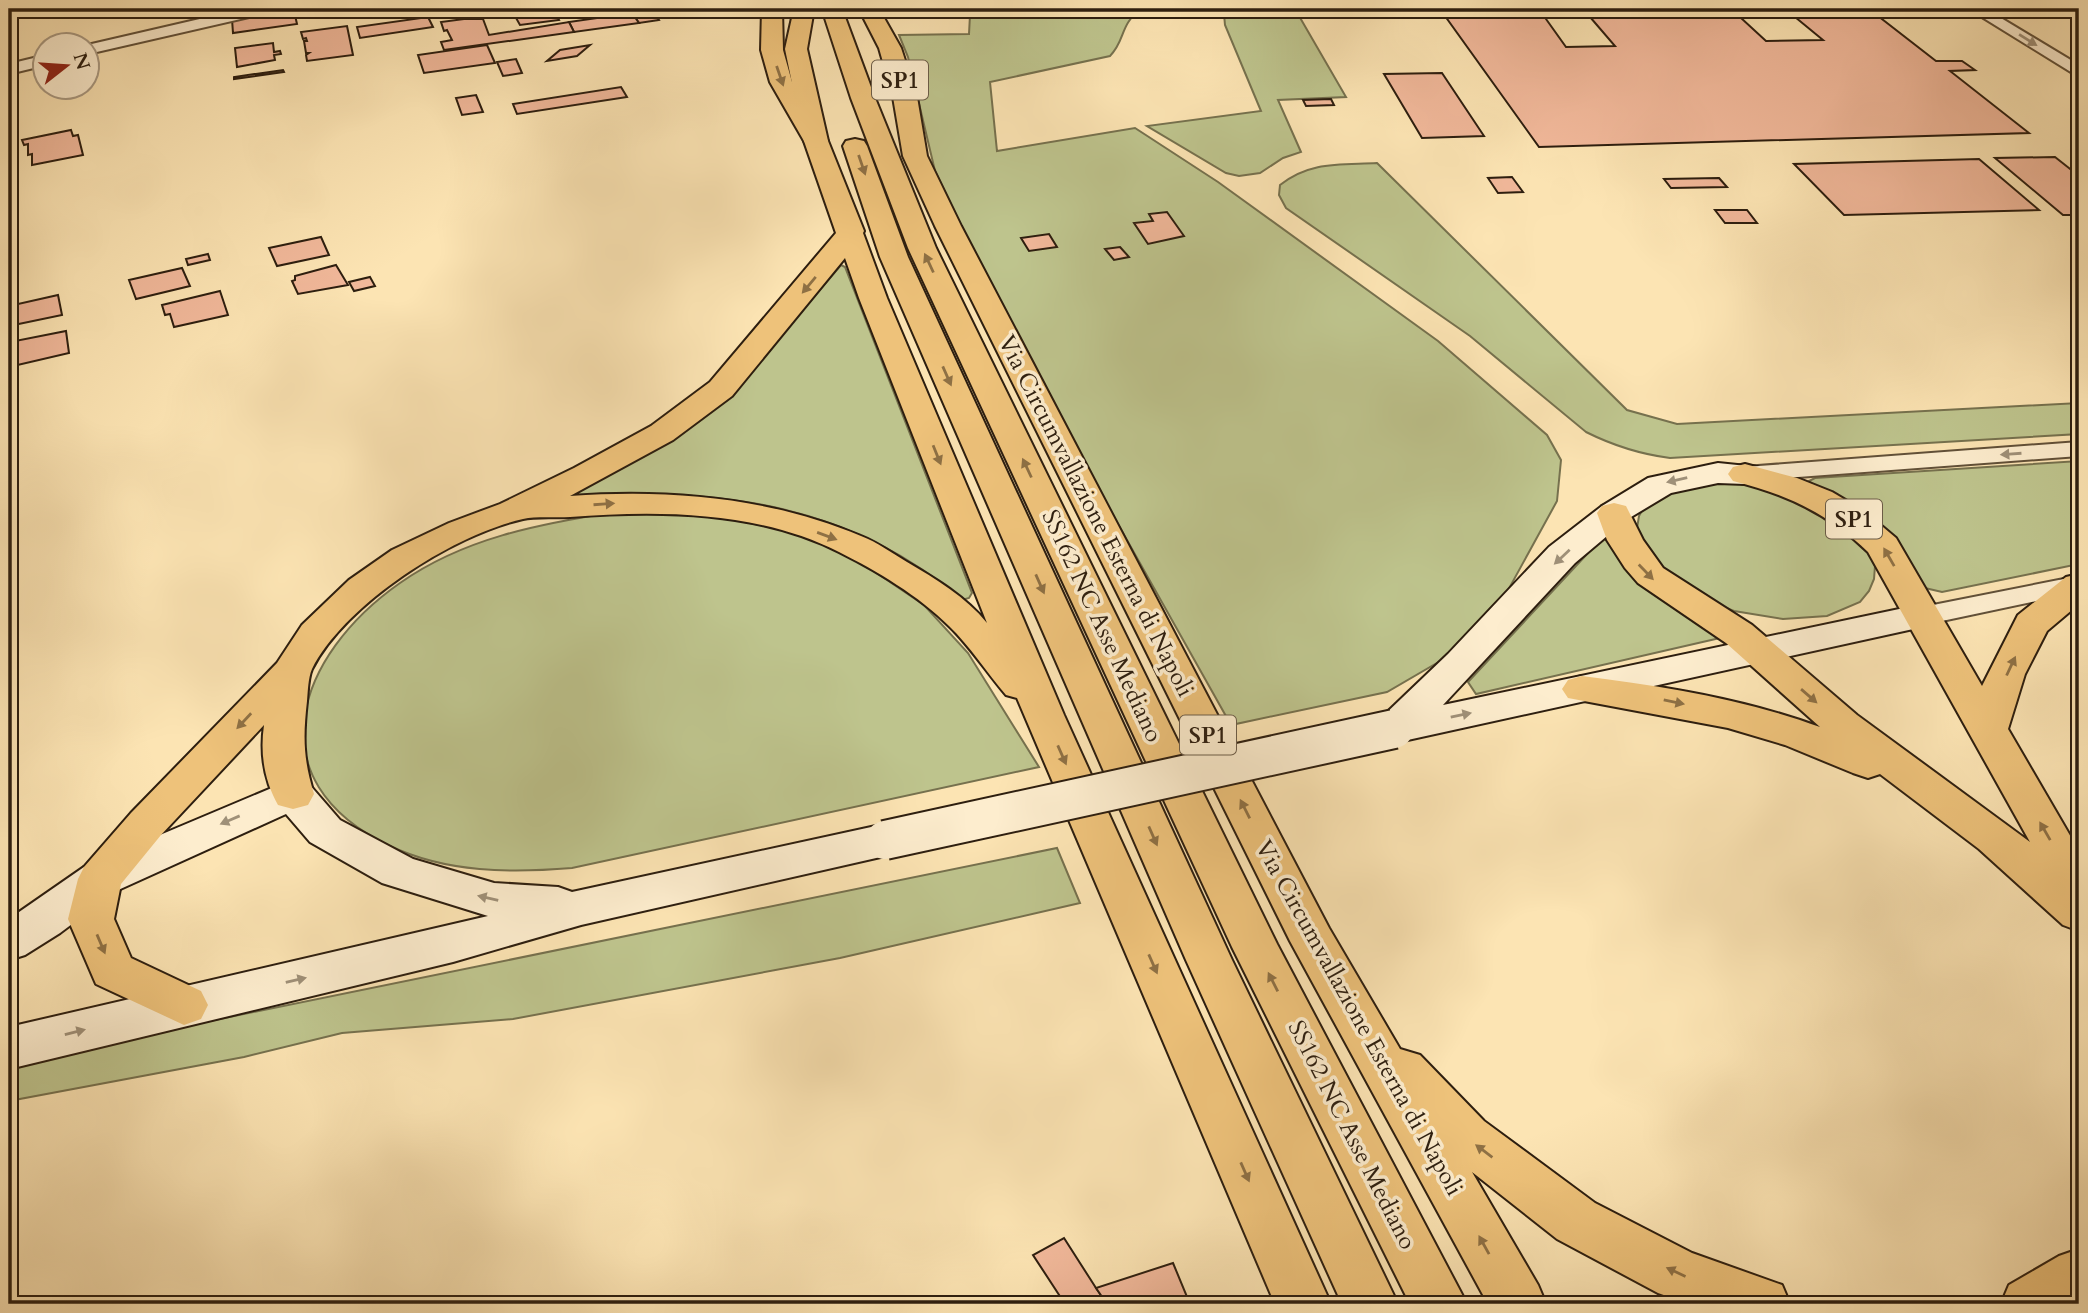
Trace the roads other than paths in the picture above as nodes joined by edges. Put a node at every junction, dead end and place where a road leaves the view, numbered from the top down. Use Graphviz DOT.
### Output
graph roads {
  1 [pos="262,9"];
  2 [pos="772,9"];
  3 [pos="805,9"];
  4 [pos="832,9"];
  5 [pos="845,9"];
  6 [pos="869,9"];
  7 [pos="1976,9"];
  8 [pos="2004,9"];
  9 [pos="2036,26"];
  10 [pos="102,46"];
  11 [pos="32,63"];
  12 [pos="9,69"];
  13 [pos="2079,72"];
  14 [pos="816,141"];
  15 [pos="915,156"];
  16 [pos="851,231"];
  17 [pos="2079,449"];
  18 [pos="1745,474"];
  19 [pos="512,511"];
  20 [pos="1614,513"];
  21 [pos="2079,584"];
  22 [pos="1923,616"];
  23 [pos="1757,651"];
  24 [pos="291,672"];
  25 [pos="1582,689"];
  26 [pos="1044,715"];
  27 [pos="1394,729"];
  28 [pos="1987,730"];
  29 [pos="293,794"];
  30 [pos="1939,797"];
  31 [pos="100,879"];
  32 [pos="2079,890"];
  33 [pos="581,907"];
  34 [pos="2079,913"];
  35 [pos="9,942"];
  36 [pos="184,1005"];
  37 [pos="1362,1028"];
  38 [pos="9,1048"];
  39 [pos="2079,1275"];
  40 [pos="1303,1304"];
  41 [pos="1370,1304"];
  42 [pos="1440,1304"];
  43 [pos="1518,1304"];
  44 [pos="1762,1304"];
  45 [pos="2029,1304"];
  1 -- 10 [label="street"];
  2 -- 14 [label="main road, one-way"];
  3 -- 14 [label="main road"];
  3 -- 41 [label="main road, SS162 NC Asse Mediano, one-way"];
  42 -- 4 [label="main road, SS162 NC Asse Mediano, one-way"];
  5 -- 15 [label="main road"];
  6 -- 15 [label="main road, Via Circumvallazione Esterna di Napoli / SP1"];
  7 -- 13 [label="street, one-way"];
  8 -- 9 [label="street"];
  11 -- 12 [label="street"];
  14 -- 16 [label="main road"];
  37 -- 15 [label="main road, Via Circumvallazione Esterna di Napoli / SP1, one-way"];
  16 -- 19 [label="main road, one-way"];
  16 -- 26 [label="main road, one-way"];
  17 -- 18 [label="street, one-way"];
  18 -- 20 [label="main road, SP1, one-way"];
  22 -- 18 [label="main road, SP1, one-way"];
  19 -- 24 [label="main road"];
  19 -- 26 [label="main road, one-way"];
  20 -- 23 [label="main road, one-way"];
  20 -- 27 [label="main road, SP1, one-way"];
  21 -- 22 [label="street"];
  28 -- 21 [label="main road, one-way"];
  22 -- 23 [label="main road"];
  22 -- 28 [label="main road"];
  23 -- 25 [label="main road"];
  23 -- 30 [label="main road, one-way"];
  24 -- 29 [label="main road"];
  24 -- 31 [label="main road, one-way"];
  27 -- 25 [label="main road, one-way"];
  25 -- 30 [label="main road, one-way"];
  26 -- 40 [label="main road, one-way"];
  27 -- 33 [label="main road, bridge"];
  32 -- 28 [label="main road, one-way"];
  29 -- 31 [label="main road, one-way"];
  33 -- 29 [label="main road, one-way"];
  30 -- 34 [label="main road"];
  31 -- 35 [label="main road"];
  31 -- 36 [label="main road, one-way"];
  36 -- 33 [label="main road, one-way"];
  38 -- 36 [label="main road, one-way"];
  43 -- 37 [label="main road, Via Circumvallazione Esterna di Napoli / SP1, one-way"];
  44 -- 37 [label="main road, one-way"];
  39 -- 45 [label="main road"];
}
